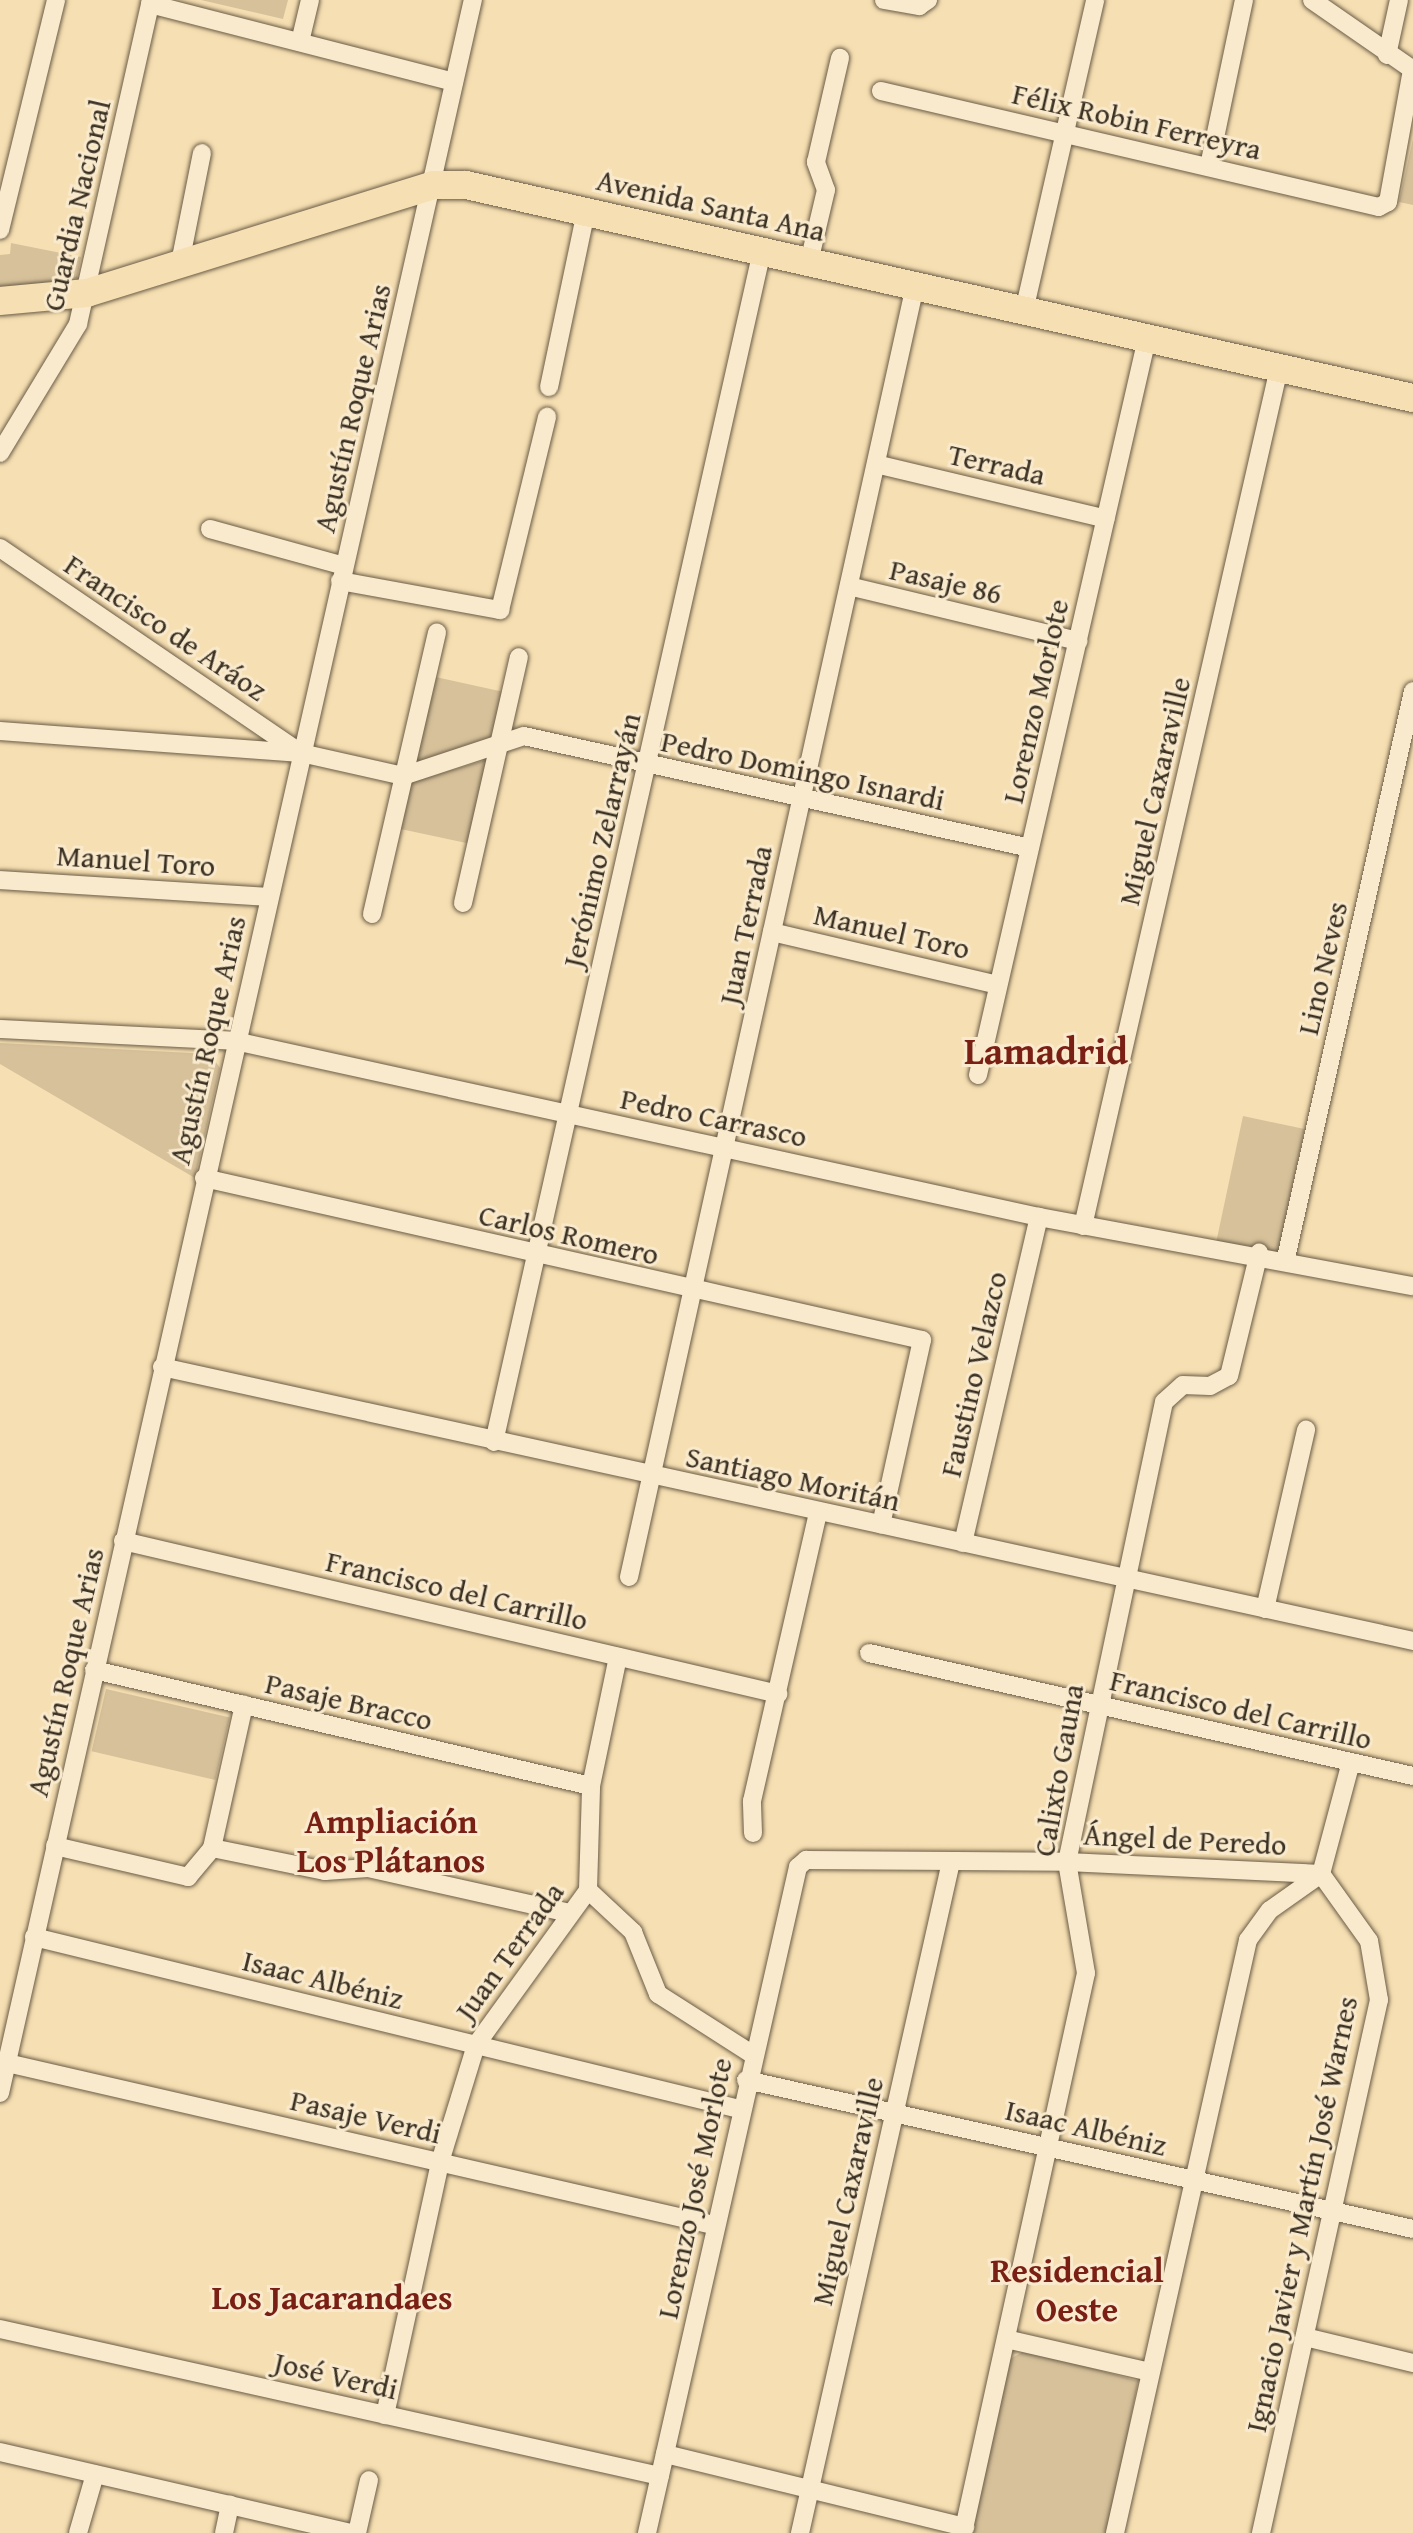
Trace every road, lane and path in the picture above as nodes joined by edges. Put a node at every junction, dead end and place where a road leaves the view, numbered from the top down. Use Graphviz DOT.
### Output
graph roads {
  1 [pos="56,0"];
  2 [pos="310,0"];
  3 [pos="473,0"];
  4 [pos="884,0"];
  5 [pos="928,0"];
  6 [pos="1095,0"];
  7 [pos="1244,0"];
  8 [pos="1312,0"];
  9 [pos="1399,0"];
  10 [pos="151,2"];
  11 [pos="300,42"];
  12 [pos="1387,55"];
  13 [pos="840,58"];
  14 [pos="1412,70"];
  15 [pos="454,82"];
  16 [pos="881,91"];
  17 [pos="1066,133"];
  18 [pos="202,153"];
  19 [pos="1209,166"];
  20 [pos="433,185"];
  21 [pos="586,212"];
  22 [pos="0,230"];
  23 [pos="762,251"];
  24 [pos="809,262"];
  25 [pos="180,263"];
  26 [pos="915,286"];
  27 [pos="87,293"];
  28 [pos="0,301"];
  29 [pos="1024,311"];
  30 [pos="1147,338"];
  31 [pos="1279,368"];
  32 [pos="549,387"];
  33 [pos="1413,398"];
  34 [pos="547,417"];
  35 [pos="0,453"];
  36 [pos="876,464"];
  37 [pos="1106,519"];
  38 [pos="210,529"];
  39 [pos="0,548"];
  40 [pos="342,573"];
  41 [pos="849,586"];
  42 [pos="437,632"];
  43 [pos="1078,641"];
  44 [pos="519,657"];
  45 [pos="1413,691"];
  46 [pos="0,731"];
  47 [pos="499,744"];
  48 [pos="301,753"];
  49 [pos="646,765"];
  50 [pos="403,776"];
  51 [pos="802,799"];
  52 [pos="1030,848"];
  53 [pos="0,880"];
  54 [pos="268,897"];
  55 [pos="463,903"];
  56 [pos="372,914"];
  57 [pos="772,932"];
  58 [pos="998,985"];
  59 [pos="0,1029"];
  60 [pos="235,1041"];
  61 [pos="978,1075"];
  62 [pos="568,1114"];
  63 [pos="725,1148"];
  64 [pos="204,1178"];
  65 [pos="1039,1217"];
  66 [pos="1083,1226"];
  67 [pos="1259,1253"];
  68 [pos="536,1255"];
  69 [pos="1286,1258"];
  70 [pos="1413,1286"];
  71 [pos="693,1291"];
  72 [pos="162,1367"];
  73 [pos="1306,1430"];
  74 [pos="494,1442"];
  75 [pos="652,1478"];
  76 [pos="818,1512"];
  77 [pos="881,1525"];
  78 [pos="123,1541"];
  79 [pos="963,1543"];
  80 [pos="629,1577"];
  81 [pos="1125,1578"];
  82 [pos="1265,1609"];
  83 [pos="1413,1641"];
  84 [pos="869,1653"];
  85 [pos="618,1657"];
  86 [pos="94,1670"];
  87 [pos="778,1694"];
  88 [pos="244,1705"];
  89 [pos="1096,1705"];
  90 [pos="1351,1762"];
  91 [pos="1413,1776"];
  92 [pos="591,1786"];
  93 [pos="753,1833"];
  94 [pos="55,1846"];
  95 [pos="212,1848"];
  96 [pos="806,1860"];
  97 [pos="951,1862"];
  98 [pos="1067,1862"];
  99 [pos="1321,1874"];
  100 [pos="588,1890"];
  101 [pos="570,1913"];
  102 [pos="34,1937"];
  103 [pos="476,2045"];
  104 [pos="752,2054"];
  105 [pos="7,2063"];
  106 [pos="746,2080"];
  107 [pos="0,2093"];
  108 [pos="739,2109"];
  109 [pos="893,2113"];
  110 [pos="1047,2147"];
  111 [pos="440,2162"];
  112 [pos="1193,2180"];
  113 [pos="1333,2211"];
  114 [pos="713,2225"];
  115 [pos="1413,2229"];
  116 [pos="0,2329"];
  117 [pos="1305,2337"];
  118 [pos="1006,2339"];
  119 [pos="1413,2363"];
  120 [pos="1150,2372"];
  121 [pos="385,2415"];
  122 [pos="0,2452"];
  123 [pos="665,2454"];
  124 [pos="95,2474"];
  125 [pos="660,2476"];
  126 [pos="369,2480"];
  127 [pos="809,2491"];
  128 [pos="230,2505"];
  129 [pos="964,2530"];
  130 [pos="78,2533"];
  131 [pos="224,2533"];
  132 [pos="350,2533"];
  133 [pos="357,2533"];
  134 [pos="647,2533"];
  135 [pos="800,2533"];
  136 [pos="1115,2533"];
  137 [pos="1261,2533"];
  1 -- 22 [label="street"];
  2 -- 11 [label="street"];
  3 -- 15 [label="street, Agustín Roque Arias"];
  4 -- 5 [label="street"];
  6 -- 17 [label="street"];
  7 -- 19 [label="street"];
  8 -- 12 [label="street"];
  9 -- 12 [label="street"];
  10 -- 11 [label="street"];
  10 -- 27 [label="street, Guardia Nacional"];
  11 -- 15 [label="street"];
  12 -- 14 [label="street"];
  13 -- 24 [label="street"];
  14 -- 19 [label="street, Félix Robin Ferreyra"];
  15 -- 20 [label="street, Agustín Roque Arias"];
  16 -- 17 [label="street, Félix Robin Ferreyra"];
  17 -- 19 [label="street, Félix Robin Ferreyra"];
  17 -- 29 [label="street"];
  18 -- 25 [label="street"];
  20 -- 21 [label="main road, Avenida Santa Ana"];
  20 -- 25 [label="main road, Avenida Santa Ana"];
  20 -- 40 [label="street, Agustín Roque Arias"];
  21 -- 23 [label="main road, Avenida Santa Ana"];
  21 -- 32 [label="street"];
  23 -- 24 [label="main road, Avenida Santa Ana"];
  23 -- 49 [label="street, Jerónimo Zelarrayán"];
  24 -- 26 [label="main road, Avenida Santa Ana"];
  25 -- 27 [label="main road, Avenida Santa Ana"];
  26 -- 29 [label="main road, Avenida Santa Ana"];
  26 -- 36 [label="street, Juan Terrada"];
  27 -- 28 [label="main road, Avenida Santa Ana"];
  27 -- 35 [label="street, Guardia Nacional"];
  29 -- 30 [label="main road, Avenida Santa Ana"];
  30 -- 31 [label="main road, Avenida Santa Ana"];
  30 -- 37 [label="street, Lorenzo Morlote"];
  31 -- 33 [label="main road, Avenida Santa Ana"];
  31 -- 66 [label="street, Miguel Caxaraville"];
  34 -- 40 [label="street"];
  36 -- 37 [label="street, Terrada"];
  36 -- 41 [label="street, Juan Terrada"];
  37 -- 43 [label="street, Lorenzo Morlote"];
  38 -- 40 [label="street"];
  39 -- 48 [label="street, Francisco de Aráoz"];
  40 -- 48 [label="street, Agustín Roque Arias"];
  41 -- 43 [label="street, Pasaje 86"];
  41 -- 51 [label="street, Juan Terrada"];
  42 -- 50 [label="street"];
  43 -- 52 [label="street, Lorenzo Morlote"];
  44 -- 47 [label="street"];
  45 -- 69 [label="street, Lino Neves"];
  46 -- 48 [label="street"];
  47 -- 49 [label="street, Pedro Domingo Isnardi"];
  47 -- 50 [label="street, Pedro Domingo Isnardi"];
  47 -- 55 [label="street"];
  48 -- 50 [label="street"];
  48 -- 54 [label="street, Agustín Roque Arias"];
  49 -- 51 [label="street, Pedro Domingo Isnardi"];
  49 -- 62 [label="street, Jerónimo Zelarrayán"];
  50 -- 56 [label="street"];
  51 -- 52 [label="street, Pedro Domingo Isnardi"];
  51 -- 57 [label="street, Juan Terrada"];
  52 -- 58 [label="street, Lorenzo Morlote"];
  53 -- 54 [label="street, Manuel Toro"];
  54 -- 60 [label="street, Agustín Roque Arias"];
  57 -- 58 [label="street, Manuel Toro"];
  57 -- 63 [label="street, Juan Terrada"];
  58 -- 61 [label="street, Lorenzo Morlote"];
  59 -- 60 [label="street, Pedro Carrasco"];
  60 -- 62 [label="street, Pedro Carrasco"];
  60 -- 64 [label="street, Agustín Roque Arias"];
  62 -- 63 [label="street, Pedro Carrasco"];
  62 -- 68 [label="street, Jerónimo Zelarrayán"];
  63 -- 65 [label="street, Pedro Carrasco"];
  63 -- 71 [label="street, Juan Terrada"];
  64 -- 68 [label="street, Carlos Romero"];
  64 -- 72 [label="street, Agustín Roque Arias"];
  65 -- 66 [label="street, Pedro Carrasco"];
  65 -- 79 [label="street, Faustino Velazco"];
  66 -- 67 [label="street, Pedro Carrasco"];
  67 -- 69 [label="street, Pedro Carrasco"];
  67 -- 81 [label="street, Calixto Gauna"];
  68 -- 71 [label="street, Carlos Romero"];
  68 -- 74 [label="street, Jerónimo Zelarrayán"];
  69 -- 70 [label="street, Pedro Carrasco"];
  71 -- 75 [label="street, Juan Terrada"];
  71 -- 77 [label="street, Carlos Romero"];
  72 -- 74 [label="street, Santiago Moritán"];
  72 -- 78 [label="street, Agustín Roque Arias"];
  73 -- 82 [label="street"];
  74 -- 75 [label="street, Santiago Moritán"];
  75 -- 76 [label="street, Santiago Moritán"];
  75 -- 80 [label="street, Juan Terrada"];
  76 -- 77 [label="street, Santiago Moritán"];
  76 -- 87 [label="street"];
  77 -- 79 [label="street, Santiago Moritán"];
  78 -- 85 [label="street, Francisco del Carrillo"];
  78 -- 86 [label="street, Agustín Roque Arias"];
  79 -- 81 [label="street, Santiago Moritán"];
  81 -- 82 [label="street, Santiago Moritán"];
  81 -- 89 [label="street, Calixto Gauna"];
  82 -- 83 [label="street, Santiago Moritán"];
  84 -- 89 [label="street, Francisco del Carrillo"];
  85 -- 87 [label="street, Francisco del Carrillo"];
  85 -- 92 [label="street, Juan Terrada"];
  86 -- 88 [label="street, Pasaje Bracco"];
  86 -- 94 [label="street, Agustín Roque Arias"];
  87 -- 93 [label="street"];
  88 -- 92 [label="street, Pasaje Bracco"];
  88 -- 95 [label="street"];
  89 -- 90 [label="street, Francisco del Carrillo"];
  89 -- 98 [label="street, Calixto Gauna"];
  90 -- 91 [label="street, Francisco del Carrillo"];
  90 -- 99 [label="street"];
  92 -- 100 [label="street, Juan Terrada"];
  94 -- 95 [label="street"];
  94 -- 102 [label="street, Agustín Roque Arias"];
  95 -- 101 [label="street"];
  96 -- 97 [label="street, Ángel de Peredo"];
  96 -- 104 [label="street, Lorenzo José Morlote"];
  97 -- 98 [label="street, Ángel de Peredo"];
  97 -- 109 [label="street, Miguel Caxaraville"];
  98 -- 99 [label="street, Ángel de Peredo"];
  98 -- 110 [label="street, Calixto Gauna"];
  99 -- 112 [label="street"];
  99 -- 113 [label="street, Ignacio Javier y Martín José Warnes"];
  100 -- 101 [label="street, Juan Terrada"];
  100 -- 104 [label="street"];
  101 -- 103 [label="street, Juan Terrada"];
  102 -- 103 [label="street, Isaac Albéniz"];
  102 -- 105 [label="street, Agustín Roque Arias"];
  103 -- 108 [label="street, Isaac Albéniz"];
  103 -- 111 [label="street, Juan Terrada"];
  104 -- 106 [label="street, Lorenzo José Morlote"];
  105 -- 107 [label="street, Agustín Roque Arias"];
  105 -- 111 [label="street, Pasaje Verdi"];
  106 -- 108 [label="street, Lorenzo José Morlote"];
  106 -- 109 [label="street, Isaac Albéniz"];
  108 -- 114 [label="street, Lorenzo José Morlote"];
  109 -- 110 [label="street, Isaac Albéniz"];
  109 -- 127 [label="street, Miguel Caxaraville"];
  110 -- 112 [label="street, Isaac Albéniz"];
  110 -- 118 [label="street, Calixto Gauna"];
  111 -- 114 [label="street, Pasaje Verdi"];
  111 -- 121 [label="street, Juan Terrada"];
  112 -- 113 [label="street, Isaac Albéniz"];
  112 -- 120 [label="street"];
  113 -- 115 [label="street, Isaac Albéniz"];
  113 -- 117 [label="street, Ignacio Javier y Martín José Warnes"];
  114 -- 123 [label="street, Lorenzo José Morlote"];
  116 -- 121 [label="street, José Verdi"];
  117 -- 119 [label="street"];
  117 -- 137 [label="street, Ignacio Javier y Martín José Warnes"];
  118 -- 120 [label="street"];
  118 -- 129 [label="street, Calixto Gauna"];
  120 -- 136 [label="street"];
  121 -- 125 [label="street, José Verdi"];
  122 -- 124 [label="street"];
  123 -- 125 [label="street, Lorenzo José Morlote"];
  123 -- 127 [label="street"];
  124 -- 128 [label="street"];
  124 -- 130 [label="street"];
  125 -- 134 [label="street, Lorenzo José Morlote"];
  126 -- 133 [label="street"];
  127 -- 129 [label="street"];
  127 -- 135 [label="street, Miguel Caxaraville"];
  128 -- 131 [label="street"];
  128 -- 132 [label="street"];
}
